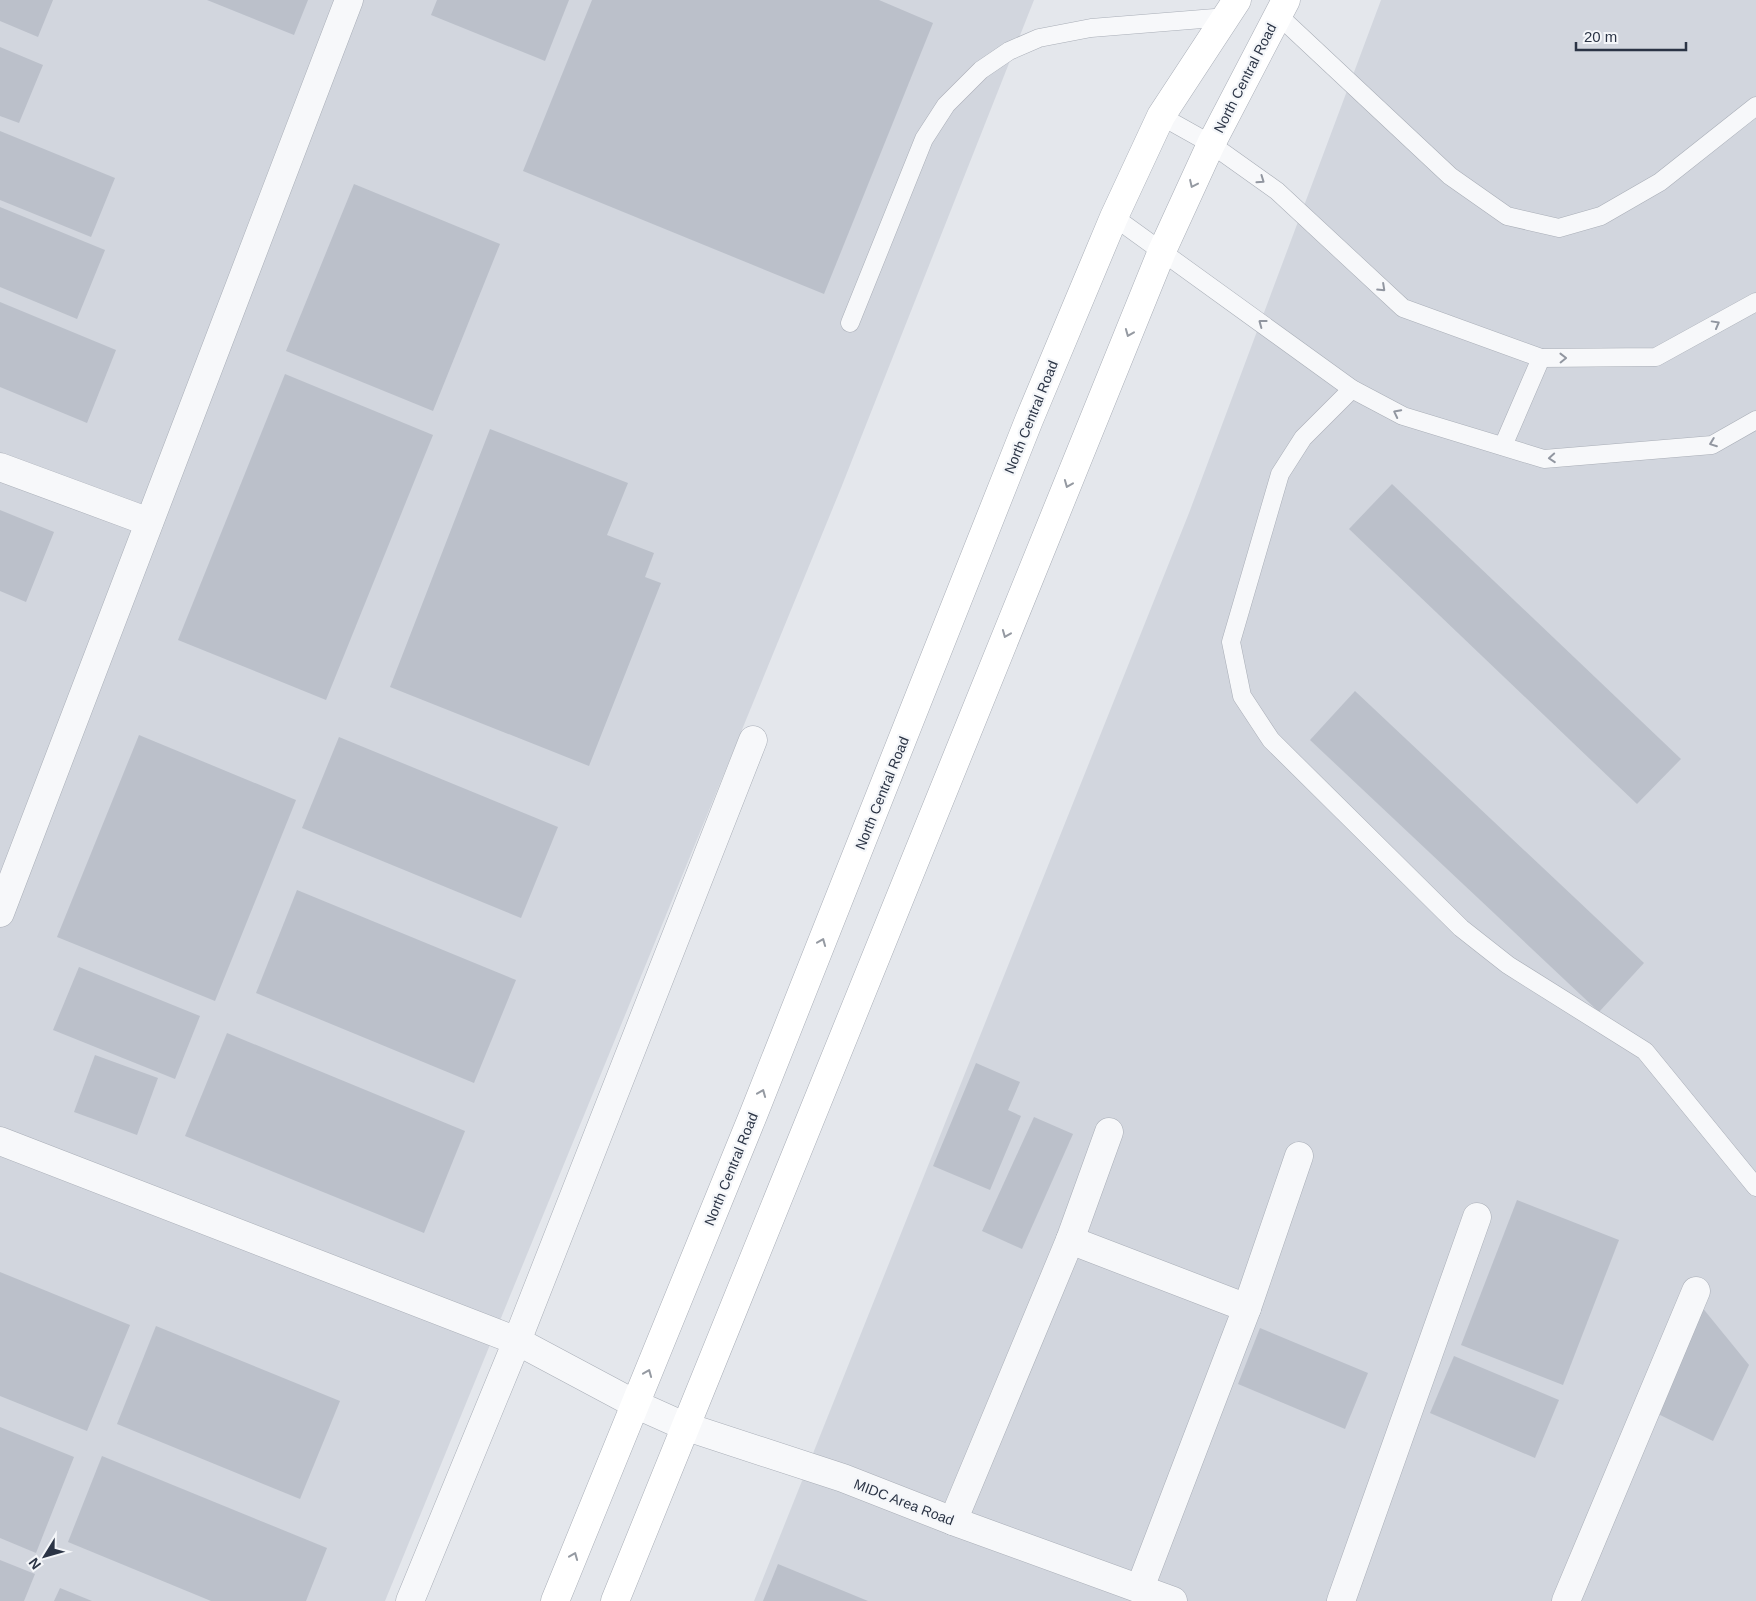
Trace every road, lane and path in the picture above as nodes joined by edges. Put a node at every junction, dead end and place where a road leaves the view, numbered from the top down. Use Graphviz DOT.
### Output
graph roads {
  1 [pos="349,0"];
  2 [pos="1282,7"];
  3 [pos="1232,9"];
  4 [pos="1756,106"];
  5 [pos="1161,116"];
  6 [pos="1211,144"];
  7 [pos="1114,217"];
  8 [pos="1162,251"];
  9 [pos="1756,302"];
  10 [pos="850,323"];
  11 [pos="1541,358"];
  12 [pos="1352,389"];
  13 [pos="1756,420"];
  14 [pos="1503,446"];
  15 [pos="0,467"];
  16 [pos="149,522"];
  17 [pos="753,740"];
  18 [pos="0,913"];
  19 [pos="1109,1132"];
  20 [pos="0,1141"];
  21 [pos="1299,1156"];
  22 [pos="1756,1187"];
  23 [pos="1477,1217"];
  24 [pos="1070,1240"];
  25 [pos="1696,1291"];
  26 [pos="1247,1308"];
  27 [pos="517,1341"];
  28 [pos="635,1404"];
  29 [pos="684,1426"];
  30 [pos="952,1522"];
  31 [pos="1140,1588"];
  32 [pos="410,1601"];
  33 [pos="555,1601"];
  34 [pos="615,1601"];
  35 [pos="1173,1601"];
  36 [pos="1341,1601"];
  37 [pos="1566,1601"];
  1 -- 16 [label="street"];
  2 -- 4 [label="lane"];
  2 -- 6 [label="main road, North Central Road"];
  3 -- 5 [label="main road, North Central Road"];
  3 -- 10 [label="lane"];
  5 -- 6 [label="lane"];
  5 -- 7 [label="main road, North Central Road"];
  6 -- 8 [label="main road, North Central Road, one-way"];
  6 -- 11 [label="lane, one-way"];
  7 -- 8 [label="lane"];
  28 -- 7 [label="main road, North Central Road, one-way"];
  12 -- 8 [label="lane, one-way"];
  8 -- 29 [label="main road, North Central Road, one-way"];
  11 -- 9 [label="lane, one-way"];
  11 -- 14 [label="lane"];
  14 -- 12 [label="lane, one-way"];
  12 -- 22 [label="lane"];
  13 -- 14 [label="lane, one-way"];
  15 -- 16 [label="street"];
  16 -- 18 [label="street"];
  17 -- 27 [label="street"];
  19 -- 24 [label="street"];
  20 -- 27 [label="street, MIDC Area Road"];
  21 -- 26 [label="street"];
  23 -- 36 [label="street"];
  24 -- 26 [label="street"];
  24 -- 30 [label="street"];
  25 -- 37 [label="street"];
  26 -- 31 [label="street"];
  27 -- 28 [label="street, MIDC Area Road"];
  27 -- 32 [label="street"];
  28 -- 29 [label="street, MIDC Area Road"];
  33 -- 28 [label="main road, North Central Road, one-way"];
  29 -- 30 [label="street, MIDC Area Road"];
  29 -- 34 [label="main road, North Central Road"];
  30 -- 31 [label="street, MIDC Area Road"];
  31 -- 35 [label="street, MIDC Area Road"];
}
